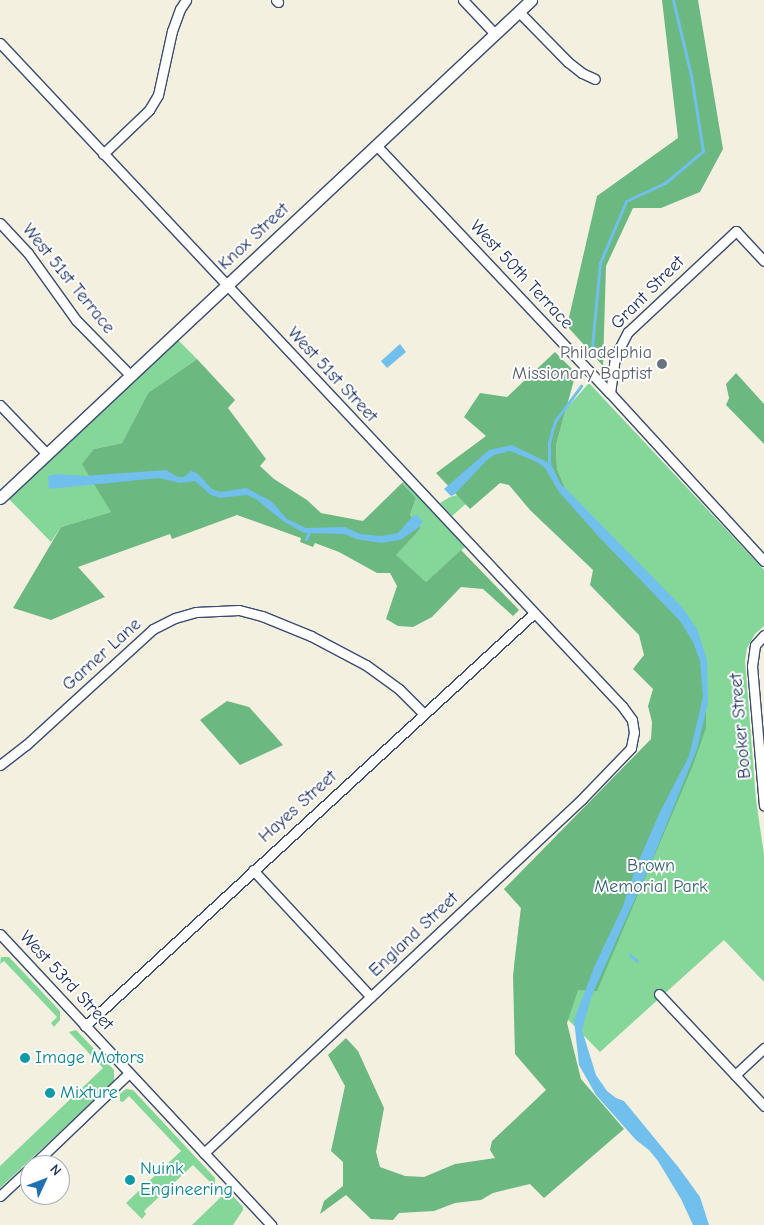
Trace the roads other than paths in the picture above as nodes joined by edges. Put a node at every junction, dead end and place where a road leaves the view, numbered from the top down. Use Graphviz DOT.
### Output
graph roads {
  1 [pos="186,0"];
  2 [pos="462,0"];
  3 [pos="531,0"];
  4 [pos="519,12"];
  5 [pos="495,34"];
  6 [pos="0,42"];
  7 [pos="595,79"];
  8 [pos="376,144"];
  9 [pos="103,154"];
  10 [pos="0,223"];
  11 [pos="764,261"];
  12 [pos="226,286"];
  13 [pos="131,376"];
  14 [pos="610,393"];
  15 [pos="0,405"];
  16 [pos="47,454"];
  17 [pos="0,498"];
  18 [pos="764,561"];
  19 [pos="533,614"];
  20 [pos="764,636"];
  21 [pos="424,714"];
  22 [pos="634,732"];
  23 [pos="0,765"];
  24 [pos="764,804"];
  25 [pos="253,870"];
  26 [pos="0,934"];
  27 [pos="659,994"];
  28 [pos="371,997"];
  29 [pos="85,1026"];
  30 [pos="764,1048"];
  31 [pos="130,1073"];
  32 [pos="735,1075"];
  33 [pos="764,1106"];
  34 [pos="204,1153"];
  35 [pos="44,1155"];
  36 [pos="20,1177"];
  37 [pos="0,1196"];
  38 [pos="271,1225"];
  1 -- 9 [label="street"];
  2 -- 5 [label="street"];
  3 -- 4 [label="street, Knox Street"];
  4 -- 5 [label="street, Knox Street"];
  4 -- 7 [label="street"];
  5 -- 8 [label="street, Knox Street"];
  6 -- 9 [label="street, West 51st Street"];
  8 -- 12 [label="street, Knox Street"];
  8 -- 14 [label="street, West 50th Terrace"];
  9 -- 12 [label="street, West 51st Street"];
  10 -- 13 [label="street, West 51st Terrace"];
  11 -- 14 [label="street, Grant Street"];
  12 -- 13 [label="street, Knox Street"];
  12 -- 19 [label="street, West 51st Street"];
  13 -- 16 [label="street, Knox Street"];
  14 -- 18 [label="street, West 50th Terrace"];
  15 -- 16 [label="street"];
  16 -- 17 [label="street, Knox Street"];
  19 -- 21 [label="street, Hayes Street"];
  19 -- 22 [label="street, West 51st Street"];
  20 -- 24 [label="street, Booker Street"];
  21 -- 23 [label="street, Garner Lane"];
  21 -- 25 [label="street, Hayes Street"];
  22 -- 28 [label="street, England Street"];
  25 -- 28 [label="street"];
  25 -- 29 [label="street, Hayes Street"];
  26 -- 29 [label="street, West 53rd Street"];
  27 -- 32 [label="street"];
  28 -- 34 [label="street, England Street"];
  29 -- 31 [label="street, West 53rd Street"];
  30 -- 32 [label="street"];
  31 -- 34 [label="street, West 53rd Street"];
  31 -- 35 [label="street"];
  32 -- 33 [label="street"];
  34 -- 38 [label="street, West 53rd Street"];
  36 -- 37 [label="street"];
}
